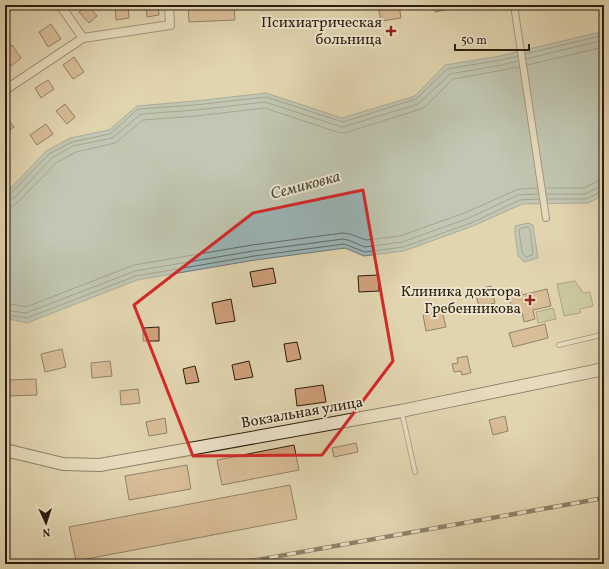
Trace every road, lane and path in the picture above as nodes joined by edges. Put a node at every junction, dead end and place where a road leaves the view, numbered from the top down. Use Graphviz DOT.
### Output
graph roads {
  1 [pos="60,5"];
  2 [pos="169,5"];
  3 [pos="514,5"];
  4 [pos="515,12"];
  5 [pos="83,38"];
  6 [pos="5,90"];
  7 [pos="546,218"];
  8 [pos="559,345"];
  9 [pos="604,346"];
  10 [pos="604,369"];
  11 [pos="401,411"];
  12 [pos="5,450"];
  13 [pos="415,472"];
  1 -- 5 [label="street"];
  2 -- 5 [label="street"];
  3 -- 4 [label="lane"];
  4 -- 7 [label="street"];
  5 -- 6 [label="street"];
  8 -- 9 [label="lane"];
  10 -- 11 [label="main road, Вокзальная улица"];
  11 -- 12 [label="main road, Вокзальная улица"];
  11 -- 13 [label="lane"];
}
